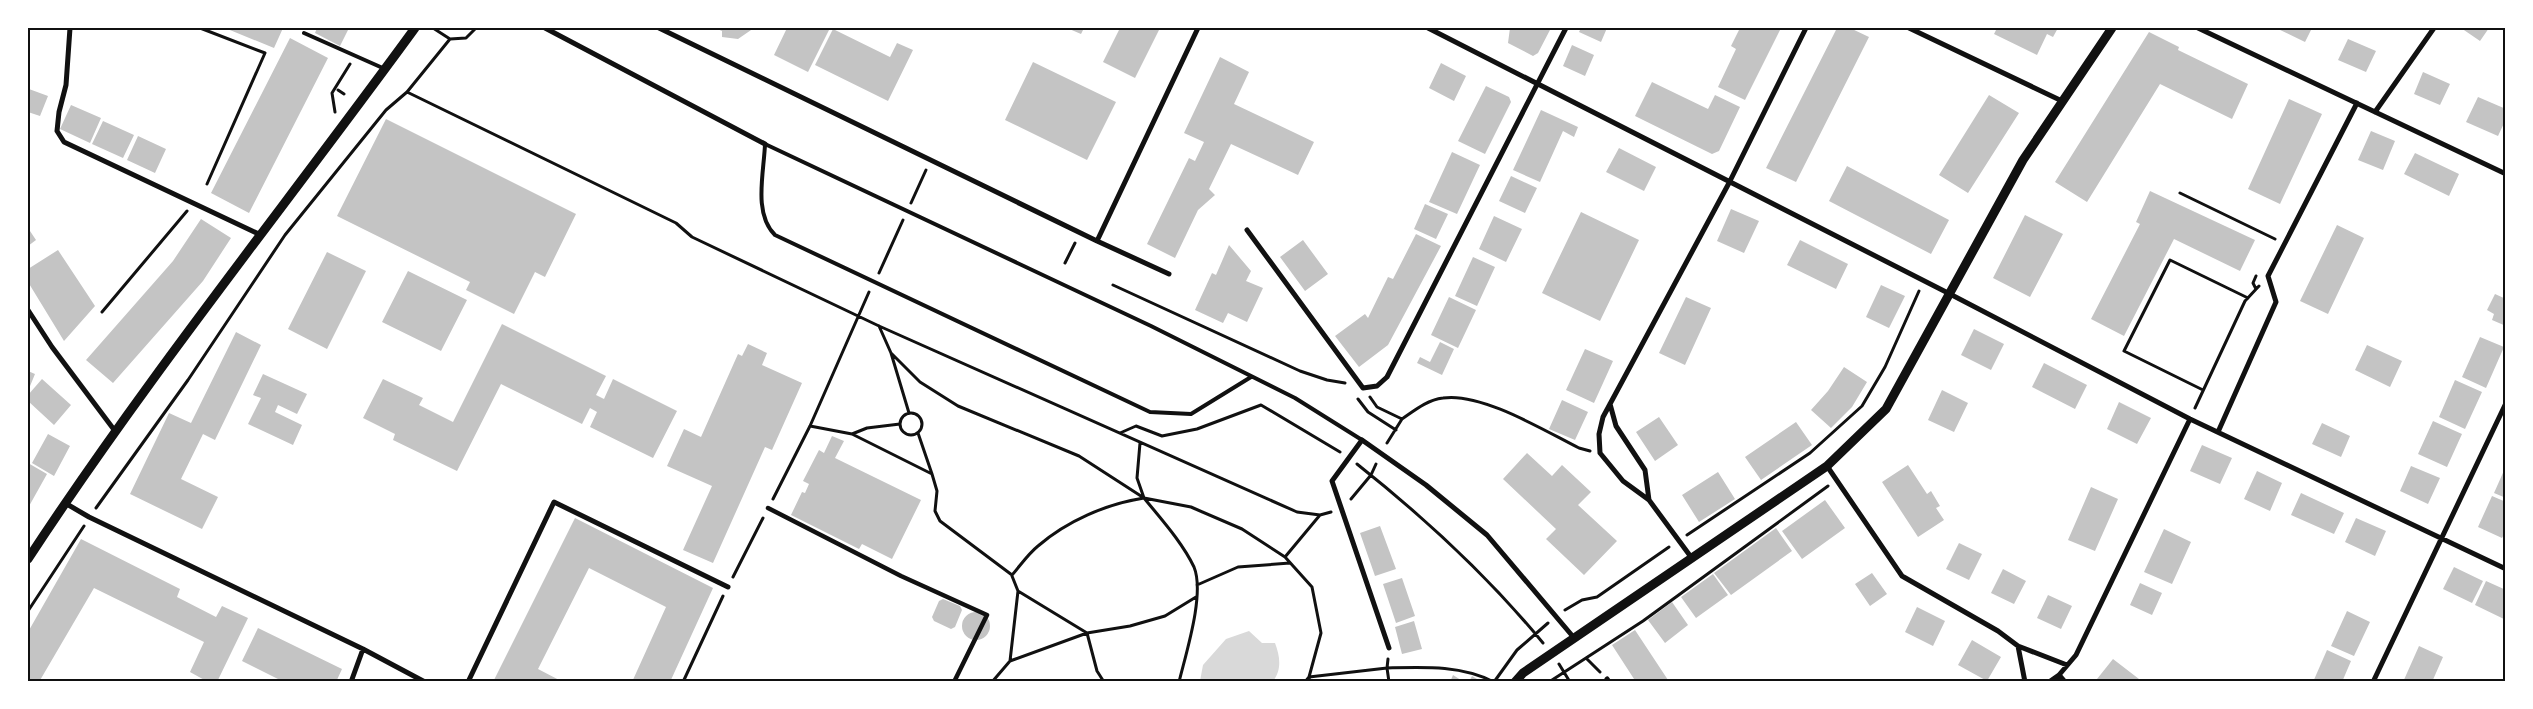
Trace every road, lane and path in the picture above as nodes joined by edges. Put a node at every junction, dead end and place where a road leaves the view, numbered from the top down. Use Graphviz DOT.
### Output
graph roads {
  1 [pos="70,28"];
  2 [pos="200,28"];
  3 [pos="415,28"];
  4 [pos="433,28"];
  5 [pos="476,28"];
  6 [pos="545,28"];
  7 [pos="659,28"];
  8 [pos="1198,28"];
  9 [pos="1428,28"];
  10 [pos="1566,28"];
  11 [pos="1806,28"];
  12 [pos="1909,28"];
  13 [pos="2112,28"];
  14 [pos="2198,28"];
  15 [pos="2434,28"];
  16 [pos="304,33"];
  17 [pos="450,39"];
  18 [pos="363,59"];
  19 [pos="385,69"];
  20 [pos="1538,84"];
  21 [pos="338,90"];
  22 [pos="408,92"];
  23 [pos="344,94"];
  24 [pos="2062,102"];
  25 [pos="2357,103"];
  26 [pos="2375,112"];
  27 [pos="339,133"];
  28 [pos="765,144"];
  29 [pos="2506,174"];
  30 [pos="1729,183"];
  31 [pos="207,184"];
  32 [pos="2180,193"];
  33 [pos="194,203"];
  34 [pos="1247,230"];
  35 [pos="1080,233"];
  36 [pos="261,235"];
  37 [pos="1097,241"];
  38 [pos="2270,248"];
  39 [pos="1065,263"];
  40 [pos="1169,274"];
  41 [pos="2257,274"];
  42 [pos="2268,276"];
  43 [pos="874,282"];
  44 [pos="1924,282"];
  45 [pos="1112,284"];
  46 [pos="2256,289"];
  47 [pos="1948,293"];
  48 [pos="2248,298"];
  49 [pos="28,310"];
  50 [pos="102,312"];
  51 [pos="858,315"];
  52 [pos="29,318"];
  53 [pos="879,326"];
  54 [pos="891,353"];
  55 [pos="1251,377"];
  56 [pos="1363,388"];
  57 [pos="1351,390"];
  58 [pos="2203,390"];
  59 [pos="1356,397"];
  60 [pos="2506,403"];
  61 [pos="1610,404"];
  62 [pos="1261,405"];
  63 [pos="909,413"];
  64 [pos="1402,419"];
  65 [pos="2190,419"];
  66 [pos="900,424"];
  67 [pos="810,426"];
  68 [pos="1396,430"];
  69 [pos="115,431"];
  70 [pos="2218,432"];
  71 [pos="918,433"];
  72 [pos="852,434"];
  73 [pos="1362,440"];
  74 [pos="1140,443"];
  75 [pos="1600,453"];
  76 [pos="1381,454"];
  77 [pos="1350,458"];
  78 [pos="1827,466"];
  79 [pos="932,474"];
  80 [pos="1371,475"];
  81 [pos="1837,480"];
  82 [pos="1144,498"];
  83 [pos="1649,500"];
  84 [pos="65,503"];
  85 [pos="768,508"];
  86 [pos="1342,508"];
  87 [pos="1320,515"];
  88 [pos="89,517"];
  89 [pos="2441,539"];
  90 [pos="1679,540"];
  91 [pos="1285,558"];
  92 [pos="1691,558"];
  93 [pos="28,559"];
  94 [pos="1290,563"];
  95 [pos="2506,569"];
  96 [pos="1012,575"];
  97 [pos="1197,585"];
  98 [pos="728,586"];
  99 [pos="1018,591"];
  100 [pos="1196,596"];
  101 [pos="28,611"];
  102 [pos="1557,615"];
  103 [pos="1087,633"];
  104 [pos="1536,634"];
  105 [pos="1575,639"];
  106 [pos="2018,646"];
  107 [pos="1389,648"];
  108 [pos="363,649"];
  109 [pos="1551,653"];
  110 [pos="1586,658"];
  111 [pos="1010,661"];
  112 [pos="2067,665"];
  113 [pos="1387,668"];
  114 [pos="1564,672"];
  115 [pos="2059,675"];
  116 [pos="1309,679"];
  117 [pos="1608,680"];
  118 [pos="351,682"];
  119 [pos="424,682"];
  120 [pos="468,682"];
  121 [pos="683,682"];
  122 [pos="954,682"];
  123 [pos="992,682"];
  124 [pos="1104,682"];
  125 [pos="1179,682"];
  126 [pos="1305,682"];
  127 [pos="1389,682"];
  128 [pos="1494,682"];
  129 [pos="1515,682"];
  130 [pos="1549,682"];
  131 [pos="1570,682"];
  132 [pos="2025,682"];
  133 [pos="2049,682"];
  134 [pos="2065,682"];
  135 [pos="2373,682"];
  1 -- 33 [label="street"];
  2 -- 31 [label="path"];
  3 -- 19 [label="street"];
  4 -- 17 [label="path"];
  5 -- 17 [label="path"];
  6 -- 28 [label="street"];
  7 -- 35 [label="street"];
  8 -- 37 [label="street"];
  9 -- 20 [label="street"];
  10 -- 20 [label="street"];
  11 -- 30 [label="street"];
  12 -- 24 [label="street"];
  13 -- 24 [label="street"];
  14 -- 25 [label="street"];
  15 -- 26 [label="street"];
  16 -- 18 [label="lane"];
  17 -- 22 [label="path"];
  18 -- 19 [label="lane"];
  18 -- 27 [label="path"];
  19 -- 27 [label="street"];
  20 -- 30 [label="street"];
  20 -- 56 [label="street"];
  21 -- 23 [label="path"];
  22 -- 51 [label="path"];
  22 -- 88 [label="path"];
  24 -- 47 [label="street"];
  25 -- 26 [label="street"];
  25 -- 42 [label="street"];
  26 -- 29 [label="street"];
  27 -- 36 [label="street"];
  28 -- 43 [label="lane"];
  28 -- 55 [label="lane"];
  30 -- 44 [label="street"];
  30 -- 61 [label="street"];
  32 -- 38 [label="path"];
  33 -- 36 [label="street"];
  33 -- 50 [label="path"];
  34 -- 56 [label="street"];
  35 -- 37 [label="street"];
  35 -- 39 [label="path"];
  36 -- 69 [label="street"];
  37 -- 40 [label="street"];
  41 -- 46 [label="path"];
  42 -- 46 [label="path"];
  42 -- 70 [label="street"];
  43 -- 51 [label="path"];
  43 -- 55 [label="lane"];
  44 -- 47 [label="street"];
  44 -- 90 [label="path"];
  45 -- 57 [label="path"];
  46 -- 48 [label="path"];
  47 -- 65 [label="street"];
  47 -- 78 [label="street"];
  48 -- 58 [label="path"];
  48 -- 58 [label="path"];
  49 -- 52 [label="street"];
  51 -- 53 [label="path"];
  51 -- 67 [label="path"];
  52 -- 69 [label="street"];
  53 -- 54 [label="path"];
  53 -- 74 [label="path"];
  54 -- 63 [label="path"];
  54 -- 82 [label="path"];
  55 -- 73 [label="lane"];
  56 -- 64 [label="path"];
  58 -- 65 [label="path"];
  59 -- 68 [label="path"];
  60 -- 89 [label="street"];
  61 -- 75 [label="street"];
  61 -- 83 [label="street"];
  62 -- 77 [label="path"];
  63 -- 66 [label="path"];
  63 -- 71 [label="path"];
  64 -- 68 [label="path"];
  64 -- 75 [label="path"];
  65 -- 70 [label="street"];
  65 -- 112 [label="street"];
  66 -- 71 [label="path"];
  66 -- 72 [label="path"];
  67 -- 72 [label="path"];
  67 -- 85 [label="path"];
  68 -- 76 [label="path"];
  69 -- 84 [label="street"];
  70 -- 89 [label="street"];
  71 -- 79 [label="path"];
  72 -- 79 [label="path"];
  73 -- 76 [label="street"];
  73 -- 77 [label="street"];
  74 -- 82 [label="path"];
  74 -- 87 [label="path"];
  75 -- 83 [label="street"];
  76 -- 80 [label="path"];
  76 -- 102 [label="street"];
  77 -- 80 [label="path"];
  77 -- 86 [label="street"];
  78 -- 81 [label="street"];
  78 -- 92 [label="street"];
  79 -- 96 [label="path"];
  80 -- 86 [label="path"];
  80 -- 104 [label="path"];
  81 -- 106 [label="street"];
  81 -- 110 [label="path"];
  82 -- 91 [label="path"];
  82 -- 96 [label="path"];
  82 -- 97 [label="path"];
  83 -- 90 [label="street"];
  84 -- 88 [label="street"];
  84 -- 93 [label="street"];
  85 -- 98 [label="path"];
  85 -- 122 [label="street"];
  86 -- 87 [label="path"];
  86 -- 107 [label="street"];
  87 -- 91 [label="path"];
  88 -- 101 [label="path"];
  88 -- 108 [label="street"];
  89 -- 95 [label="street"];
  89 -- 135 [label="street"];
  90 -- 92 [label="street"];
  90 -- 102 [label="path"];
  91 -- 94 [label="path"];
  92 -- 105 [label="street"];
  94 -- 97 [label="path"];
  94 -- 116 [label="path"];
  96 -- 99 [label="path"];
  97 -- 100 [label="path"];
  98 -- 120 [label="street"];
  98 -- 121 [label="path"];
  99 -- 103 [label="path"];
  99 -- 111 [label="path"];
  100 -- 103 [label="path"];
  100 -- 125 [label="path"];
  102 -- 104 [label="path"];
  102 -- 105 [label="street"];
  103 -- 111 [label="path"];
  103 -- 124 [label="path"];
  104 -- 109 [label="path"];
  104 -- 128 [label="path"];
  105 -- 109 [label="street"];
  106 -- 112 [label="street"];
  106 -- 132 [label="street"];
  107 -- 113 [label="path"];
  108 -- 118 [label="street"];
  108 -- 119 [label="street"];
  109 -- 114 [label="path"];
  109 -- 129 [label="street"];
  110 -- 114 [label="path"];
  110 -- 117 [label="path"];
  111 -- 123 [label="path"];
  112 -- 115 [label="street"];
  113 -- 116 [label="path"];
  113 -- 127 [label="path"];
  113 -- 128 [label="path"];
  114 -- 130 [label="path"];
  114 -- 131 [label="path"];
  115 -- 133 [label="street"];
  115 -- 134 [label="street"];
  116 -- 126 [label="path"];
}
